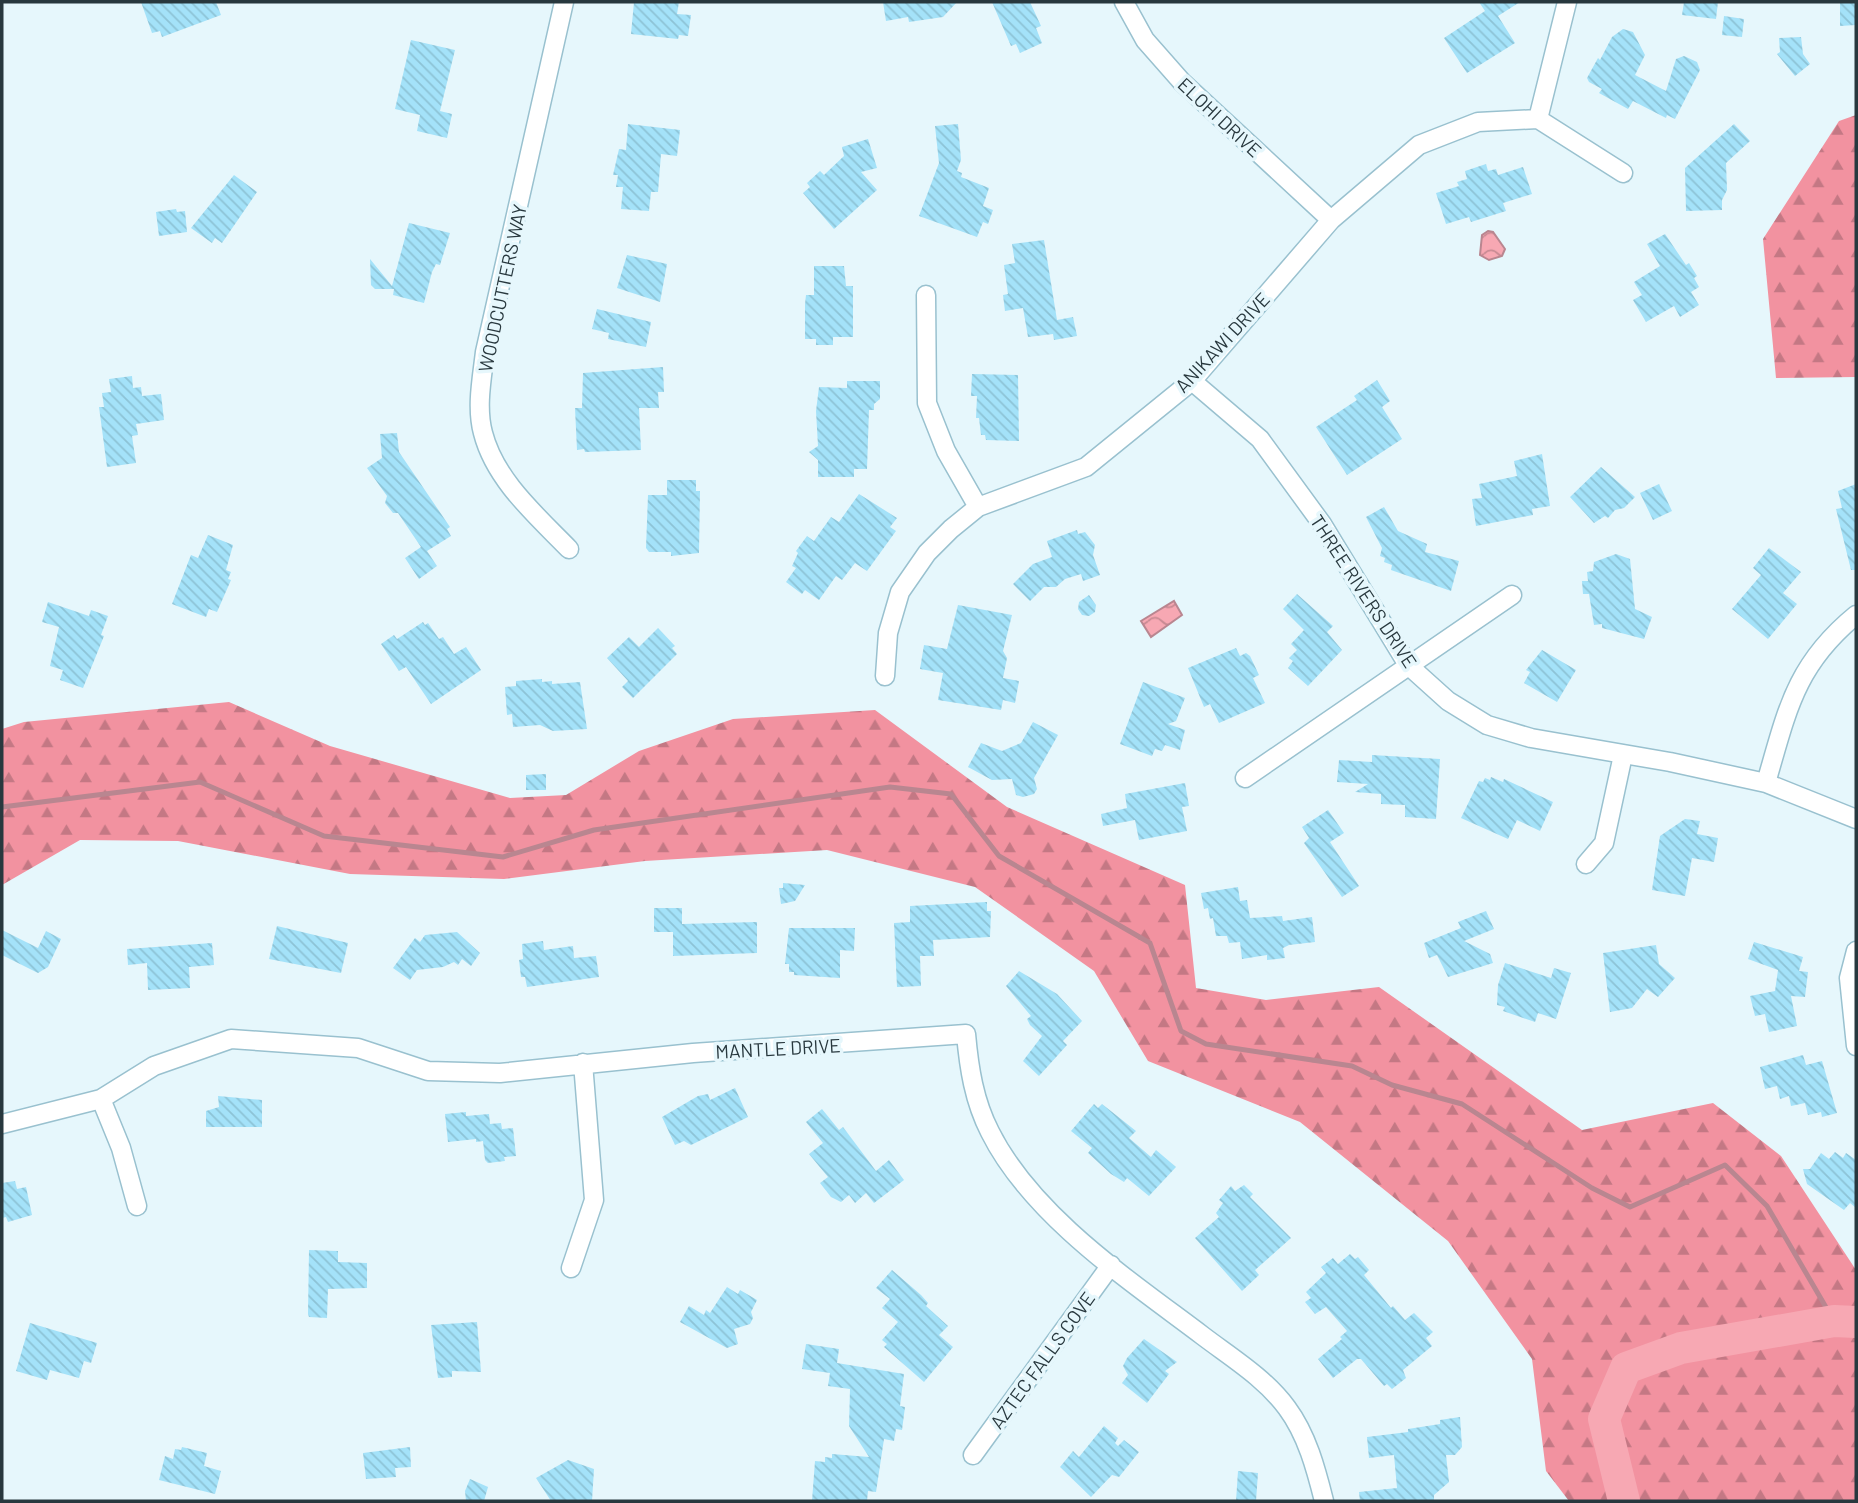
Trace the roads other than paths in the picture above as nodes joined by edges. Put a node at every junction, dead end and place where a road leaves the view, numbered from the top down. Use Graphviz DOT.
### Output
graph roads {
  1 [pos="564,2"];
  2 [pos="1124,2"];
  3 [pos="1567,2"];
  4 [pos="1538,119"];
  5 [pos="1623,173"];
  6 [pos="1331,220"];
  7 [pos="926,295"];
  8 [pos="1192,381"];
  9 [pos="978,507"];
  10 [pos="569,549"];
  11 [pos="1512,595"];
  12 [pos="1856,615"];
  13 [pos="1408,665"];
  14 [pos="885,676"];
  15 [pos="1623,755"];
  16 [pos="1245,778"];
  17 [pos="1766,783"];
  18 [pos="1856,819"];
  19 [pos="1586,864"];
  20 [pos="1856,951"];
  21 [pos="1856,1046"];
  22 [pos="583,1063"];
  23 [pos="101,1099"];
  24 [pos="2,1124"];
  25 [pos="137,1206"];
  26 [pos="1111,1265"];
  27 [pos="571,1268"];
  28 [pos="973,1455"];
  29 [pos="1324,1501"];
  1 -- 10 [label="street, WOODCUTTERS WAY"];
  2 -- 6 [label="street, ELOHI DRIVE"];
  3 -- 4 [label="street"];
  4 -- 5 [label="street"];
  4 -- 6 [label="street, ANIKAWI DRIVE"];
  6 -- 8 [label="street, ANIKAWI DRIVE"];
  7 -- 9 [label="street"];
  8 -- 9 [label="street, ANIKAWI DRIVE"];
  8 -- 13 [label="street, THREE RIVERS DRIVE"];
  9 -- 14 [label="street, ANIKAWI DRIVE"];
  11 -- 13 [label="street"];
  12 -- 17 [label="street"];
  13 -- 15 [label="street, THREE RIVERS DRIVE"];
  13 -- 16 [label="street"];
  15 -- 17 [label="street, THREE RIVERS DRIVE"];
  15 -- 19 [label="street"];
  17 -- 18 [label="street, THREE RIVERS DRIVE"];
  20 -- 21 [label="street"];
  22 -- 23 [label="street, MANTLE DRIVE"];
  22 -- 26 [label="street, MANTLE DRIVE"];
  22 -- 27 [label="street"];
  23 -- 24 [label="street, MANTLE DRIVE"];
  23 -- 25 [label="street"];
  26 -- 28 [label="street, AZTEC FALLS COVE"];
  26 -- 29 [label="street, MANTLE DRIVE"];
}
